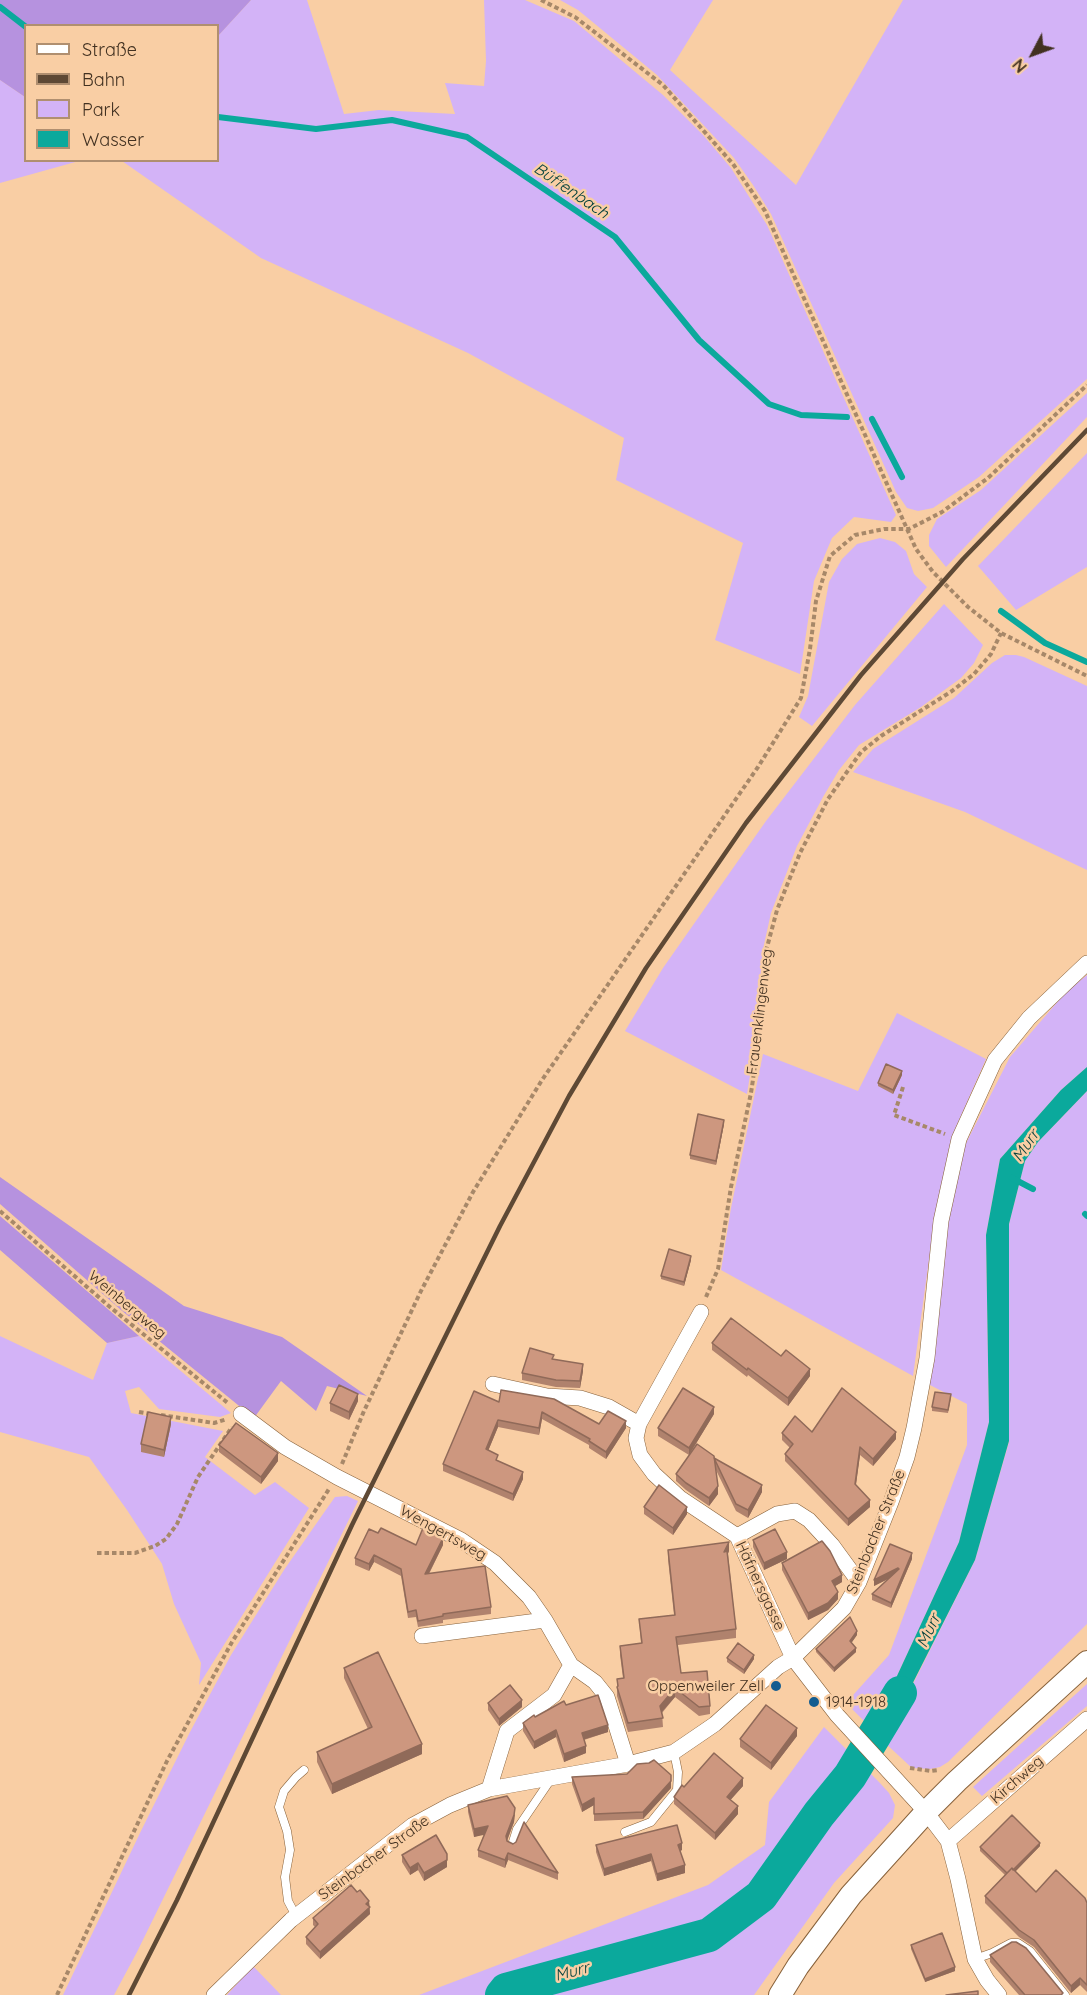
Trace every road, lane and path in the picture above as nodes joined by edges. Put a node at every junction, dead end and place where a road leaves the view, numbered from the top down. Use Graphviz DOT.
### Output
graph roads {
  1 [pos="541,0"];
  2 [pos="1087,385"];
  3 [pos="909,529"];
  4 [pos="1001,633"];
  5 [pos="1087,676"];
  6 [pos="1087,963"];
  7 [pos="903,1087"];
  8 [pos="959,1139"];
  9 [pos="0,1211"];
  10 [pos="700,1312"];
  11 [pos="493,1384"];
  12 [pos="140,1412"];
  13 [pos="241,1414"];
  14 [pos="639,1424"];
  15 [pos="337,1477"];
  16 [pos="736,1536"];
  17 [pos="97,1553"];
  18 [pos="859,1582"];
  19 [pos="545,1620"];
  20 [pos="422,1636"];
  21 [pos="793,1658"];
  22 [pos="1087,1662"];
  23 [pos="571,1665"];
  24 [pos="1087,1719"];
  25 [pos="674,1752"];
  26 [pos="628,1764"];
  27 [pos="304,1770"];
  28 [pos="550,1779"];
  29 [pos="489,1789"];
  30 [pos="926,1812"];
  31 [pos="625,1832"];
  32 [pos="948,1841"];
  33 [pos="512,1845"];
  34 [pos="296,1916"];
  35 [pos="975,1959"];
  36 [pos="57,1995"];
  37 [pos="214,1995"];
  38 [pos="780,1995"];
  39 [pos="999,1995"];
  40 [pos="1065,1995"];
  1 -- 3 [label="path"];
  2 -- 3 [label="path"];
  3 -- 4 [label="path"];
  3 -- 15 [label="path"];
  4 -- 5 [label="path"];
  4 -- 10 [label="path, Frauenklingenweg"];
  6 -- 8 [label="street, Steinbacher Straße"];
  7 -- 8 [label="path"];
  8 -- 18 [label="street, Steinbacher Straße"];
  9 -- 13 [label="path, Weinbergweg"];
  10 -- 14 [label="street"];
  11 -- 14 [label="street"];
  12 -- 13 [label="path"];
  13 -- 15 [label="street, Wengertsweg"];
  13 -- 17 [label="path"];
  14 -- 16 [label="street, Häfnersgasse"];
  15 -- 19 [label="street, Wengertsweg"];
  15 -- 36 [label="path"];
  16 -- 18 [label="street"];
  16 -- 21 [label="street, Häfnersgasse"];
  18 -- 21 [label="street, Steinbacher Straße"];
  19 -- 20 [label="street"];
  19 -- 23 [label="street, Wengertsweg"];
  21 -- 25 [label="street, Steinbacher Straße"];
  21 -- 30 [label="street, Häfnersgasse"];
  22 -- 30 [label="street"];
  23 -- 26 [label="street"];
  23 -- 29 [label="street"];
  24 -- 32 [label="street, Kirchweg"];
  25 -- 26 [label="street, Steinbacher Straße"];
  25 -- 31 [label="lane"];
  26 -- 28 [label="street, Steinbacher Straße"];
  27 -- 34 [label="lane"];
  28 -- 29 [label="street, Steinbacher Straße"];
  28 -- 33 [label="lane"];
  29 -- 34 [label="street, Steinbacher Straße"];
  30 -- 32 [label="street, Häfnersgasse"];
  30 -- 38 [label="street"];
  32 -- 35 [label="street"];
  34 -- 37 [label="street, Steinbacher Straße"];
  35 -- 39 [label="street"];
  35 -- 40 [label="lane"];
}
